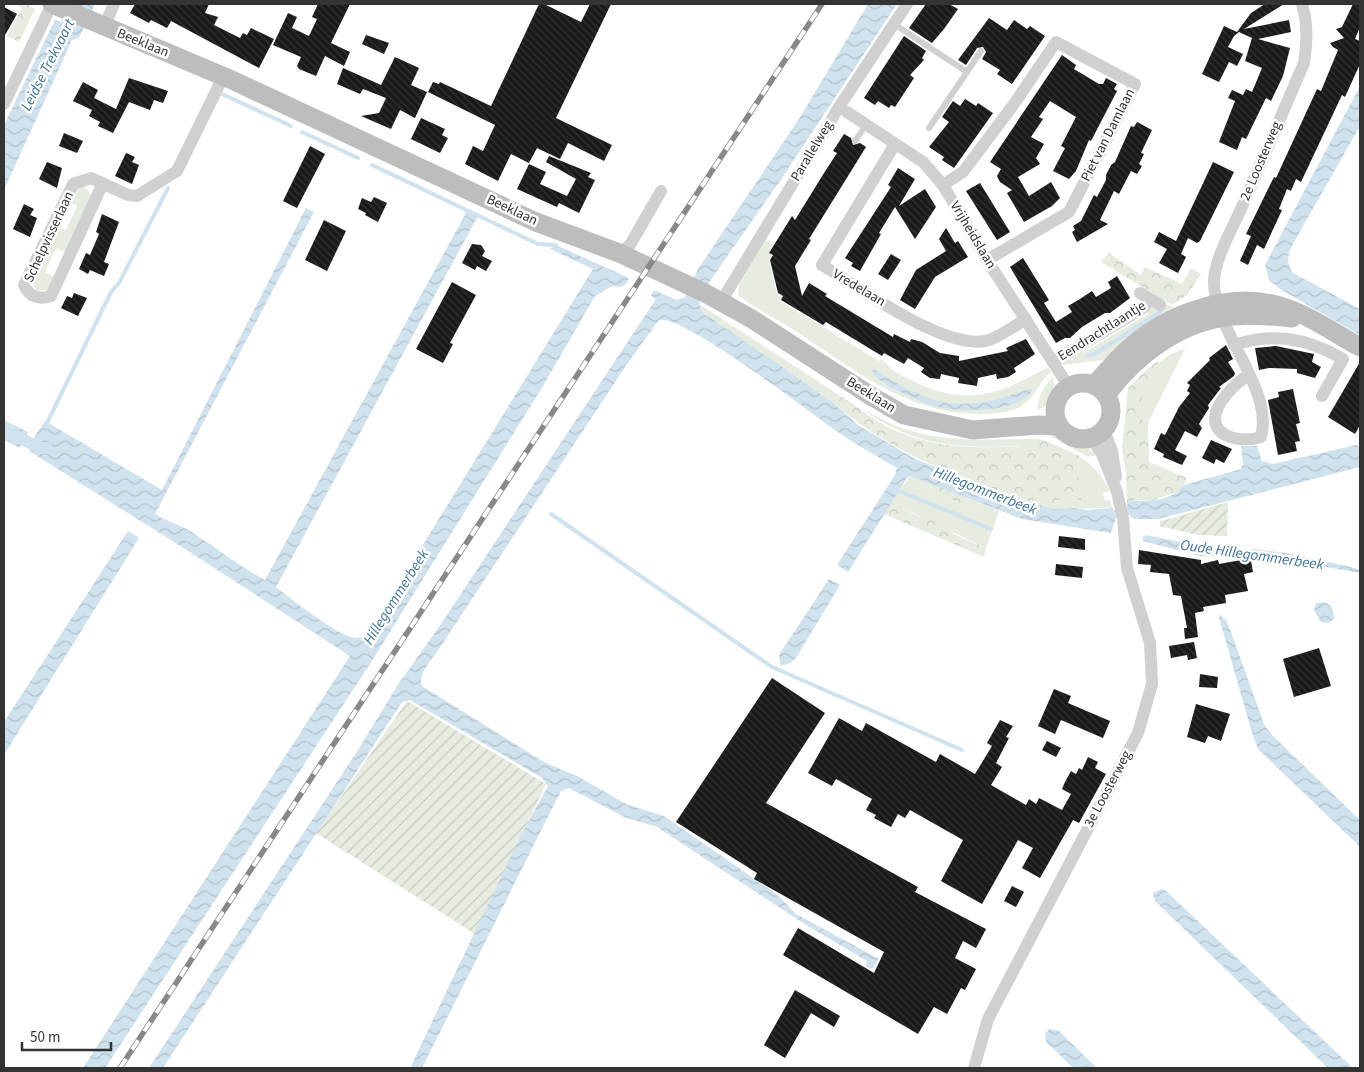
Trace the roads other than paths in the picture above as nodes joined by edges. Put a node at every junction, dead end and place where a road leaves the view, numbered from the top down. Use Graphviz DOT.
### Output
graph roads {
  1 [pos="114,4"];
  2 [pos="907,4"];
  3 [pos="1302,4"];
  4 [pos="56,6"];
  5 [pos="97,24"];
  6 [pos="894,24"];
  7 [pos="981,51"];
  8 [pos="967,72"];
  9 [pos="223,77"];
  10 [pos="4,104"];
  11 [pos="847,112"];
  12 [pos="866,125"];
  13 [pos="929,128"];
  14 [pos="855,140"];
  15 [pos="895,144"];
  16 [pos="103,184"];
  17 [pos="943,185"];
  18 [pos="661,191"];
  19 [pos="619,253"];
  20 [pos="987,260"];
  21 [pos="1150,300"];
  22 [pos="721,302"];
  23 [pos="1220,311"];
  24 [pos="1026,319"];
  25 [pos="1234,345"];
  26 [pos="1352,350"];
  27 [pos="1053,362"];
  28 [pos="1249,375"];
  29 [pos="1069,387"];
  30 [pos="1100,390"];
  31 [pos="1322,396"];
  32 [pos="1055,406"];
  33 [pos="1059,426"];
  34 [pos="963,427"];
  35 [pos="1097,434"];
  36 [pos="974,1068"];
  1 -- 5 [label="street"];
  2 -- 6 [label="street, Parallelweg"];
  3 -- 23 [label="street, 2e Loosterweg"];
  4 -- 5 [label="main road, Beeklaan"];
  4 -- 10 [label="street"];
  5 -- 9 [label="main road, Beeklaan"];
  6 -- 8 [label="lane"];
  6 -- 22 [label="street, Parallelweg"];
  7 -- 8 [label="lane"];
  8 -- 13 [label="lane"];
  9 -- 16 [label="street, Schelpvisserlaan"];
  9 -- 19 [label="main road, Beeklaan"];
  11 -- 12 [label="street, Vrijheidslaan"];
  12 -- 14 [label="lane"];
  12 -- 15 [label="street, Vrijheidslaan"];
  15 -- 17 [label="street, Vrijheidslaan"];
  15 -- 24 [label="street, Vredelaan"];
  16 -- 16 [label="street, Schelpvisserlaan"];
  17 -- 20 [label="street, Vrijheidslaan"];
  17 -- 20 [label="street, Piet van Damlaan"];
  18 -- 19 [label="street"];
  19 -- 22 [label="main road, Beeklaan"];
  20 -- 24 [label="street, Vrijheidslaan"];
  21 -- 27 [label="street, Eendrachtlaantje"];
  22 -- 34 [label="main road, Beeklaan"];
  23 -- 25 [label="street, 2e Loosterweg"];
  23 -- 26 [label="main road"];
  23 -- 30 [label="main road"];
  24 -- 27 [label="street, Vrijheidslaan"];
  25 -- 26 [label="street"];
  25 -- 28 [label="street, 2e Loosterweg"];
  26 -- 31 [label="street"];
  27 -- 29 [label="street, Vrijheidslaan"];
  28 -- 28 [label="street, 2e Loosterweg"];
  29 -- 30 [label="main road"];
  29 -- 32 [label="main road"];
  30 -- 35 [label="main road"];
  32 -- 33 [label="main road"];
  32 -- 34 [label="main road, Beeklaan"];
  33 -- 34 [label="main road, Beeklaan"];
  33 -- 35 [label="main road"];
  35 -- 36 [label="street, 3e Loosterweg"];
}
